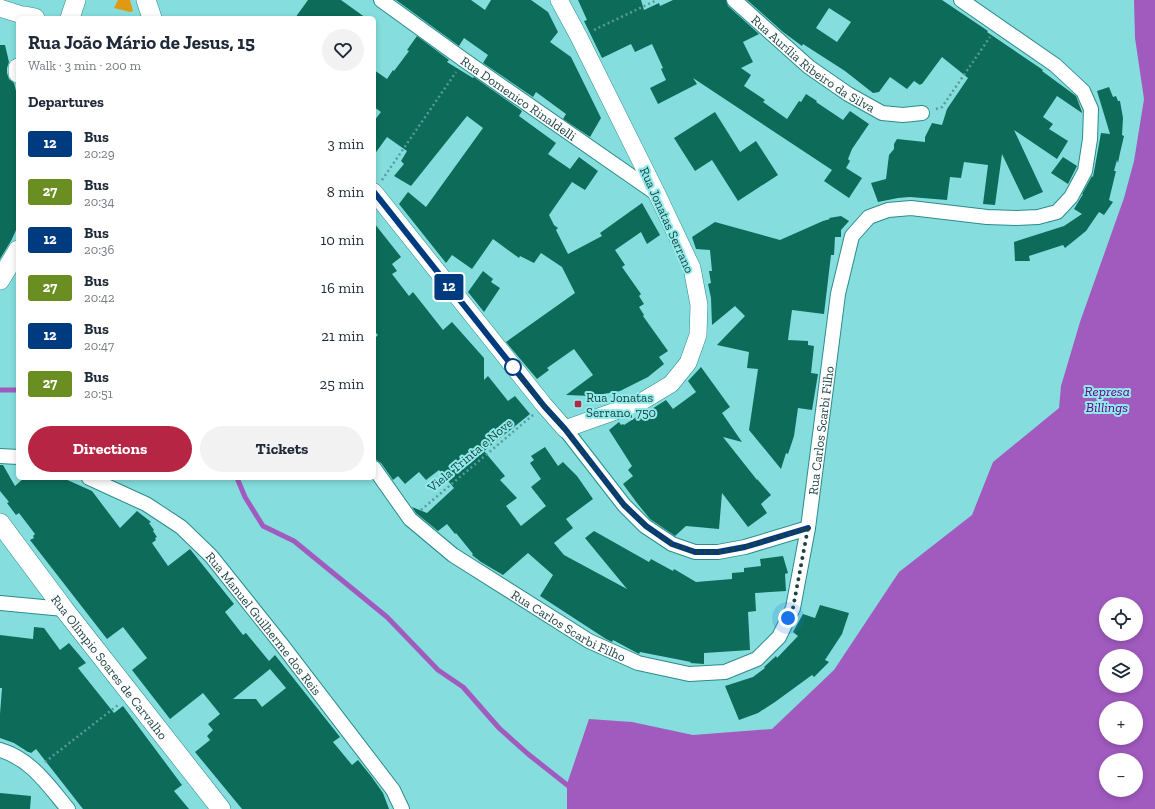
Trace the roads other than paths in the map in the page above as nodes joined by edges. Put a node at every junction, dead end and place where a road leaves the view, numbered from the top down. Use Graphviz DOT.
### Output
graph roads {
  1 [pos="76,0"];
  2 [pos="146,0"];
  3 [pos="381,0"];
  4 [pos="559,0"];
  5 [pos="734,0"];
  6 [pos="961,0"];
  7 [pos="0,8"];
  8 [pos="25,16"];
  9 [pos="71,16"];
  10 [pos="151,16"];
  11 [pos="922,113"];
  12 [pos="657,194"];
  13 [pos="376,195"];
  14 [pos="16,253"];
  15 [pos="0,280"];
  16 [pos="565,429"];
  17 [pos="0,456"];
  18 [pos="16,457"];
  19 [pos="376,471"];
  20 [pos="93,480"];
  21 [pos="0,523"];
  22 [pos="808,528"];
  23 [pos="0,603"];
  24 [pos="64,609"];
  25 [pos="0,750"];
  26 [pos="68,809"];
  27 [pos="222,809"];
  28 [pos="402,809"];
  1 -- 9 [label="main road"];
  2 -- 10 [label="main road"];
  3 -- 12 [label="street, Rua Domenico Rinaldelli"];
  4 -- 12 [label="street, Rua Jonatas Serrano"];
  5 -- 11 [label="street, Rua Aurília Ribeiro da Silva"];
  6 -- 22 [label="street, Rua Carlos Scarbi Filho"];
  7 -- 8 [label="street"];
  12 -- 16 [label="street, Rua Jonatas Serrano"];
  13 -- 16 [label="street"];
  14 -- 15 [label="main road"];
  16 -- 22 [label="street"];
  17 -- 18 [label="street"];
  19 -- 22 [label="street, Rua Carlos Scarbi Filho"];
  20 -- 28 [label="street, Rua Manuel Guilherme dos Reis"];
  21 -- 24 [label="main road, Rua Olímpio Soares de Carvalho"];
  23 -- 24 [label="street"];
  24 -- 27 [label="main road, Rua Olímpio Soares de Carvalho"];
  25 -- 26 [label="street"];
}
